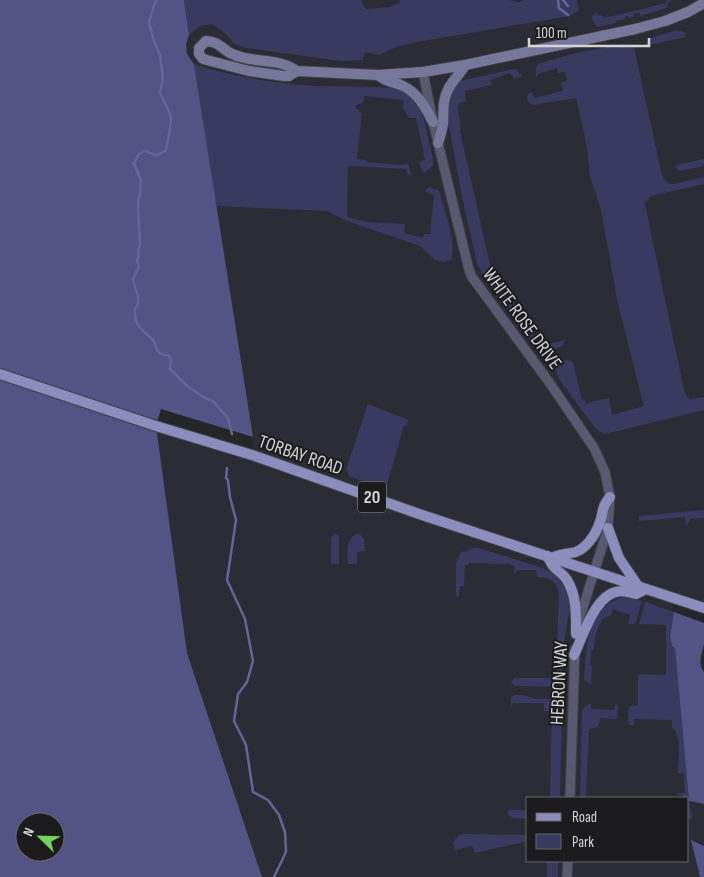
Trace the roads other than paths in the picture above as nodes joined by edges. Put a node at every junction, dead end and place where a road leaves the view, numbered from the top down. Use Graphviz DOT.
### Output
graph roads {
  1 [pos="704,3"];
  2 [pos="465,65"];
  3 [pos="297,71"];
  4 [pos="423,72"];
  5 [pos="378,74"];
  6 [pos="433,122"];
  7 [pos="438,143"];
  8 [pos="0,374"];
  9 [pos="610,497"];
  10 [pos="608,528"];
  11 [pos="549,557"];
  12 [pos="595,571"];
  13 [pos="642,588"];
  14 [pos="704,608"];
  15 [pos="576,634"];
  16 [pos="574,655"];
  17 [pos="570,797"];
  18 [pos="568,862"];
  19 [pos="567,877"];
  1 -- 2 [label="main road"];
  2 -- 4 [label="main road"];
  2 -- 7 [label="main road"];
  3 -- 3 [label="main road"];
  3 -- 5 [label="main road"];
  4 -- 5 [label="main road"];
  4 -- 6 [label="street, WHITE ROSE DRIVE"];
  5 -- 6 [label="main road"];
  6 -- 7 [label="street, WHITE ROSE DRIVE"];
  7 -- 9 [label="street, WHITE ROSE DRIVE"];
  8 -- 11 [label="main road, TORBAY ROAD / 20"];
  9 -- 10 [label="street, WHITE ROSE DRIVE"];
  9 -- 11 [label="main road"];
  10 -- 12 [label="street, WHITE ROSE DRIVE"];
  10 -- 13 [label="main road"];
  11 -- 12 [label="main road, TORBAY ROAD / 20"];
  11 -- 15 [label="main road"];
  12 -- 13 [label="main road, TORBAY ROAD / 20"];
  12 -- 15 [label="street, HEBRON WAY"];
  13 -- 14 [label="main road, TORBAY ROAD / 20"];
  13 -- 16 [label="main road"];
  15 -- 16 [label="street, HEBRON WAY"];
  16 -- 17 [label="street, HEBRON WAY"];
  18 -- 19 [label="street"];
}
